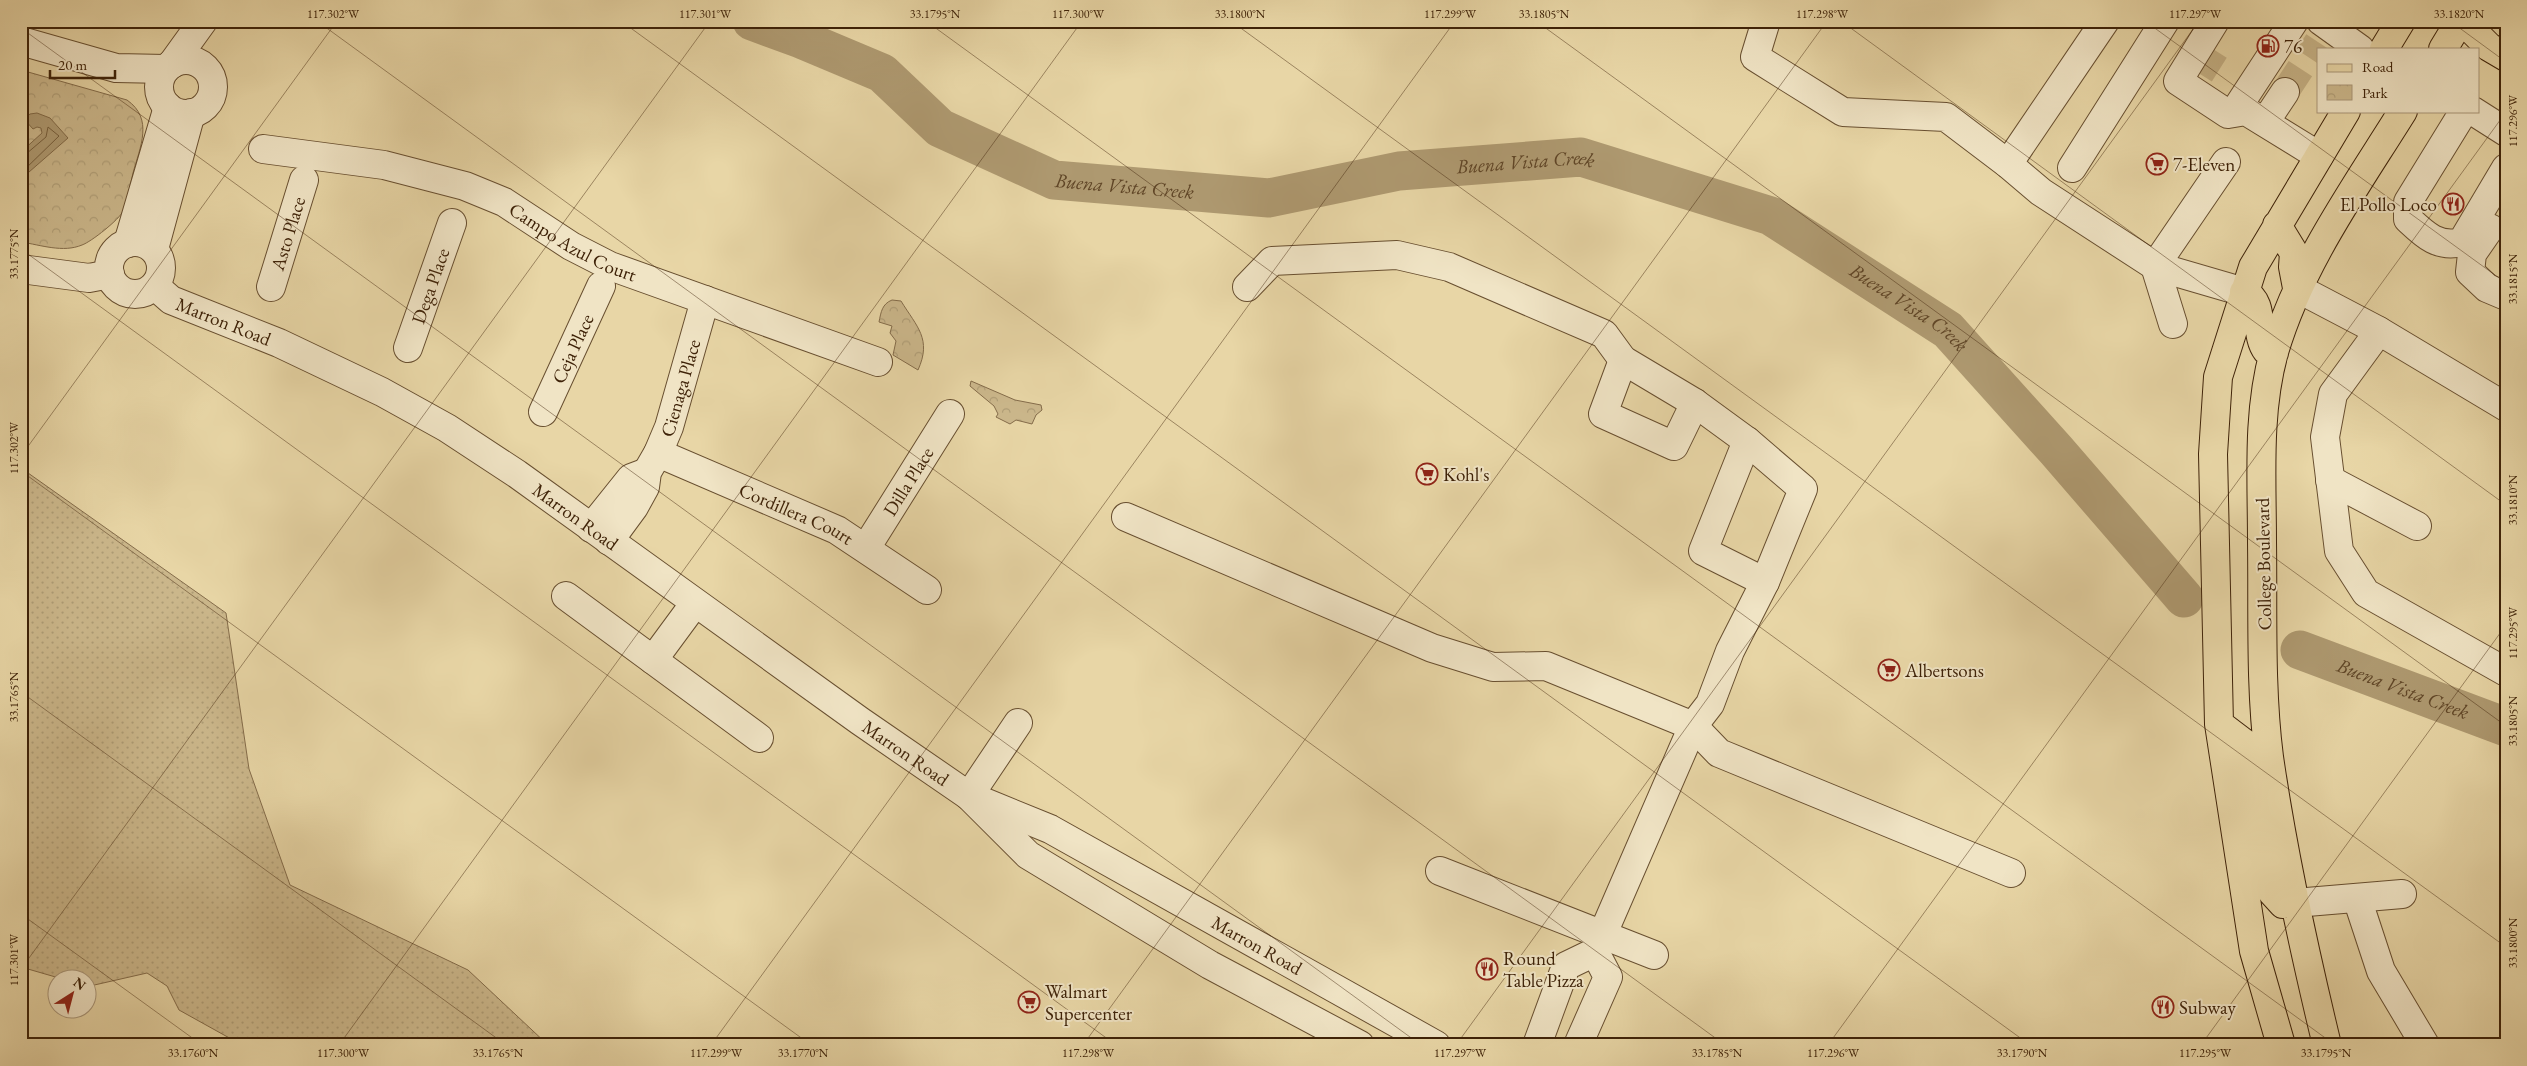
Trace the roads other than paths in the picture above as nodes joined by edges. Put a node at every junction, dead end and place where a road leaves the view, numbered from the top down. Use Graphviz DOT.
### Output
graph roads {
  1 [pos="1766,21"];
  2 [pos="2105,21"];
  3 [pos="2165,21"];
  4 [pos="2294,21"];
  5 [pos="2401,21"];
  6 [pos="2461,21"];
  7 [pos="202,24"];
  8 [pos="2224,27"];
  9 [pos="21,41"];
  10 [pos="2385,48"];
  11 [pos="2444,48"];
  12 [pos="2506,57"];
  13 [pos="205,69"];
  14 [pos="172,90"];
  15 [pos="2291,96"];
  16 [pos="2235,111"];
  17 [pos="2345,112"];
  18 [pos="2402,112"];
  19 [pos="2463,112"];
  20 [pos="2475,112"];
  21 [pos="2272,126"];
  22 [pos="2506,132"];
  23 [pos="263,150"];
  24 [pos="2319,156"];
  25 [pos="2226,162"];
  26 [pos="2008,164"];
  27 [pos="308,167"];
  28 [pos="2072,168"];
  29 [pos="2506,168"];
  30 [pos="2506,203"];
  31 [pos="452,223"];
  32 [pos="2277,225"];
  33 [pos="141,246"];
  34 [pos="2155,266"];
  35 [pos="21,269"];
  36 [pos="110,274"];
  37 [pos="606,276"];
  38 [pos="155,286"];
  39 [pos="271,287"];
  40 [pos="1247,287"];
  41 [pos="2297,288"];
  42 [pos="2244,292"];
  43 [pos="2506,296"];
  44 [pos="705,300"];
  45 [pos="2173,324"];
  46 [pos="2379,331"];
  47 [pos="408,348"];
  48 [pos="2274,353"];
  49 [pos="1623,360"];
  50 [pos="878,362"];
  51 [pos="1695,403"];
  52 [pos="2506,407"];
  53 [pos="543,412"];
  54 [pos="950,414"];
  55 [pos="1747,441"];
  56 [pos="652,462"];
  57 [pos="2330,480"];
  58 [pos="1126,517"];
  59 [pos="2418,526"];
  60 [pos="600,534"];
  61 [pos="866,548"];
  62 [pos="1765,582"];
  63 [pos="927,590"];
  64 [pos="566,596"];
  65 [pos="695,603"];
  66 [pos="653,660"];
  67 [pos="2506,672"];
  68 [pos="1018,723"];
  69 [pos="2219,724"];
  70 [pos="1693,726"];
  71 [pos="759,738"];
  72 [pos="969,796"];
  73 [pos="1440,871"];
  74 [pos="2011,873"];
  75 [pos="2402,894"];
  76 [pos="2357,898"];
  77 [pos="2295,903"];
  78 [pos="1599,944"];
  79 [pos="1654,955"];
  80 [pos="1360,1045"];
  81 [pos="1436,1045"];
  82 [pos="1537,1045"];
  83 [pos="1578,1045"];
  84 [pos="2281,1045"];
  85 [pos="2327,1045"];
  86 [pos="2425,1045"];
  1 -- 26 [label="street"];
  2 -- 26 [label="street"];
  3 -- 28 [label="street"];
  4 -- 16 [label="street"];
  5 -- 10 [label="main road"];
  6 -- 11 [label="main road"];
  6 -- 12 [label="main road"];
  7 -- 13 [label="street"];
  7 -- 14 [label="street"];
  8 -- 16 [label="street"];
  9 -- 14 [label="street"];
  13 -- 14 [label="street"];
  13 -- 14 [label="street"];
  14 -- 33 [label="street"];
  15 -- 21 [label="street"];
  16 -- 21 [label="street"];
  17 -- 24 [label="main road"];
  18 -- 41 [label="main road, College Boulevard"];
  19 -- 29 [label="street"];
  20 -- 22 [label="street"];
  21 -- 24 [label="street"];
  23 -- 27 [label="street, Campo Azul Court"];
  24 -- 32 [label="main road"];
  25 -- 34 [label="street"];
  26 -- 34 [label="street"];
  27 -- 37 [label="street, Campo Azul Court"];
  27 -- 39 [label="street, Asto Place"];
  30 -- 43 [label="street"];
  31 -- 47 [label="street, Dega Place"];
  32 -- 41 [label="main road"];
  32 -- 42 [label="main road"];
  33 -- 36 [label="street"];
  33 -- 38 [label="street"];
  34 -- 42 [label="street"];
  34 -- 45 [label="street"];
  35 -- 36 [label="street"];
  36 -- 38 [label="street"];
  37 -- 44 [label="street, Campo Azul Court"];
  37 -- 53 [label="street, Ceja Place"];
  38 -- 60 [label="street, Marron Road"];
  40 -- 49 [label="street"];
  41 -- 46 [label="street"];
  41 -- 48 [label="main road, College Boulevard"];
  42 -- 48 [label="main road"];
  42 -- 69 [label="main road"];
  44 -- 50 [label="street, Campo Azul Court"];
  44 -- 56 [label="street, Cienaga Place"];
  46 -- 52 [label="street"];
  46 -- 57 [label="street"];
  48 -- 77 [label="main road, College Boulevard"];
  49 -- 51 [label="street"];
  49 -- 51 [label="street"];
  51 -- 55 [label="street"];
  54 -- 61 [label="street, Dilla Place"];
  55 -- 62 [label="street"];
  55 -- 62 [label="street"];
  56 -- 60 [label="street, Cienaga Place"];
  56 -- 61 [label="street, Cordillera Court"];
  57 -- 59 [label="street"];
  57 -- 67 [label="street"];
  58 -- 70 [label="street"];
  60 -- 65 [label="street, Marron Road"];
  61 -- 63 [label="street, Cordillera Court"];
  62 -- 70 [label="street"];
  64 -- 66 [label="street"];
  65 -- 66 [label="street"];
  65 -- 72 [label="street, Marron Road"];
  66 -- 71 [label="street"];
  68 -- 72 [label="street"];
  69 -- 77 [label="main road"];
  69 -- 84 [label="main road"];
  70 -- 74 [label="street"];
  70 -- 78 [label="street"];
  72 -- 80 [label="street, Marron Road"];
  72 -- 81 [label="street, Marron Road"];
  73 -- 78 [label="street"];
  75 -- 76 [label="street"];
  76 -- 77 [label="street"];
  76 -- 86 [label="street"];
  77 -- 85 [label="main road, College Boulevard"];
  78 -- 79 [label="street"];
  78 -- 82 [label="street"];
  78 -- 83 [label="street"];
}
